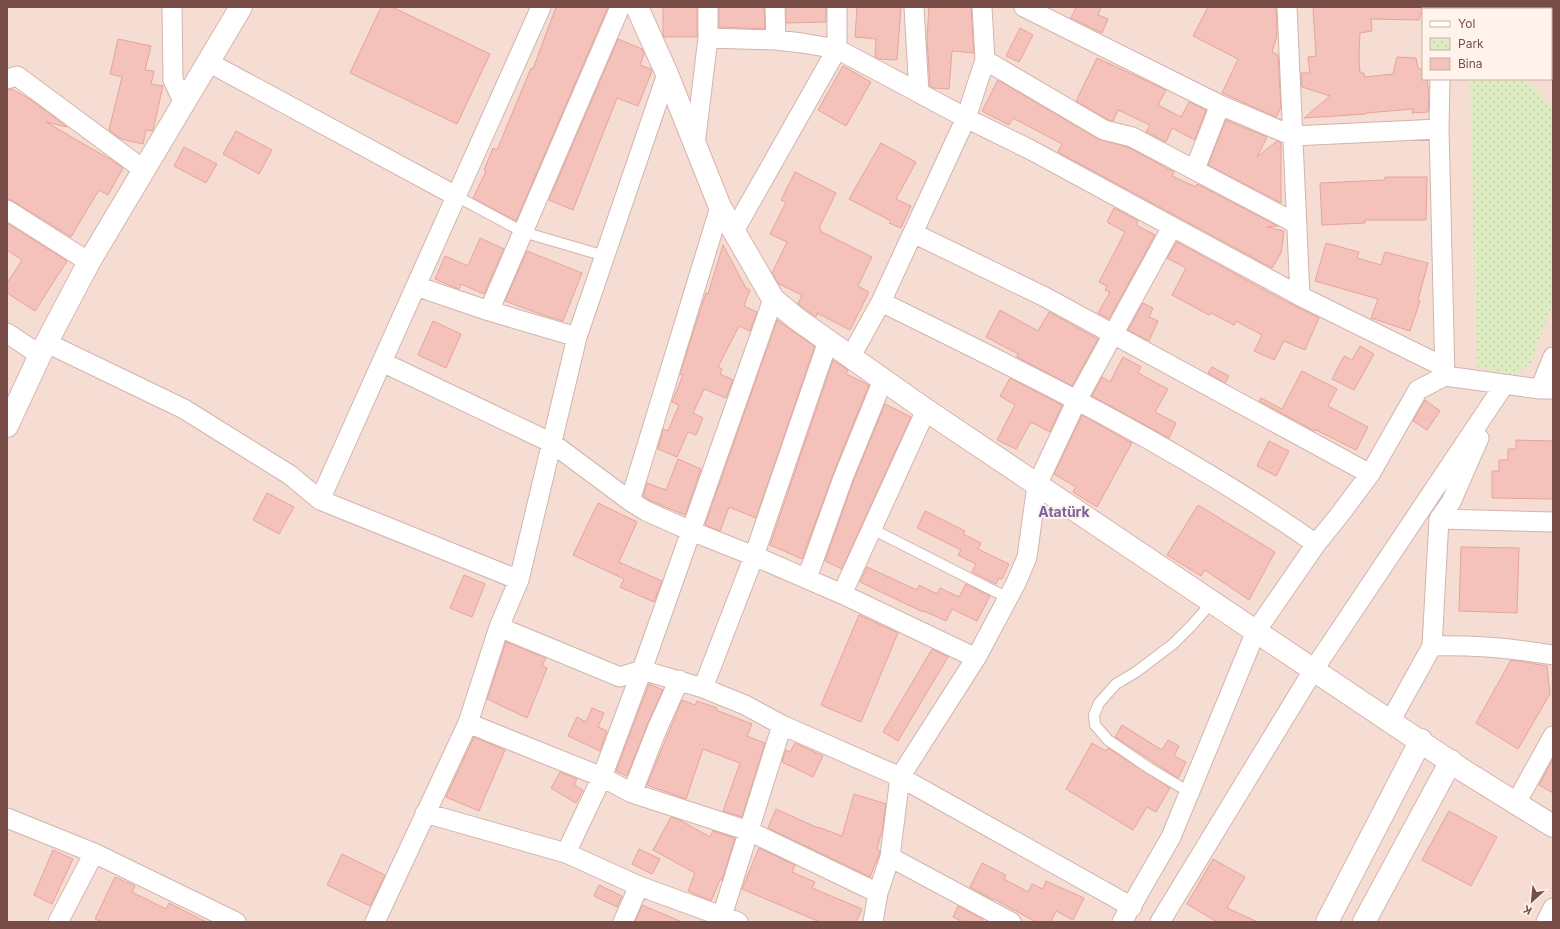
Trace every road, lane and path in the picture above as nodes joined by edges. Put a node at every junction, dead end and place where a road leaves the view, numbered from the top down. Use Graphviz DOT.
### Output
graph roads {
  1 [pos="172,7"];
  2 [pos="241,7"];
  3 [pos="541,7"];
  4 [pos="620,7"];
  5 [pos="637,7"];
  6 [pos="708,7"];
  7 [pos="776,7"];
  8 [pos="837,7"];
  9 [pos="914,7"];
  10 [pos="982,7"];
  11 [pos="1024,7"];
  12 [pos="1287,7"];
  13 [pos="708,38"];
  14 [pos="776,40"];
  15 [pos="837,49"];
  16 [pos="985,60"];
  17 [pos="208,62"];
  18 [pos="667,74"];
  19 [pos="7,79"];
  20 [pos="1440,80"];
  21 [pos="919,93"];
  22 [pos="184,102"];
  23 [pos="1220,105"];
  24 [pos="966,118"];
  25 [pos="1440,129"];
  26 [pos="1293,136"];
  27 [pos="696,145"];
  28 [pos="1195,169"];
  29 [pos="144,170"];
  30 [pos="456,196"];
  31 [pos="720,207"];
  32 [pos="7,210"];
  33 [pos="1297,224"];
  34 [pos="1172,226"];
  35 [pos="734,231"];
  36 [pos="523,232"];
  37 [pos="913,233"];
  38 [pos="605,256"];
  39 [pos="89,262"];
  40 [pos="416,286"];
  41 [pos="1300,296"];
  42 [pos="773,299"];
  43 [pos="881,302"];
  44 [pos="489,311"];
  45 [pos="7,333"];
  46 [pos="1112,334"];
  47 [pos="577,337"];
  48 [pos="828,341"];
  49 [pos="43,349"];
  50 [pos="850,356"];
  51 [pos="1553,357"];
  52 [pos="382,362"];
  53 [pos="1444,371"];
  54 [pos="882,380"];
  55 [pos="1504,385"];
  56 [pos="1547,389"];
  57 [pos="1077,400"];
  58 [pos="926,410"];
  59 [pos="7,426"];
  60 [pos="552,443"];
  61 [pos="1370,474"];
  62 [pos="1037,485"];
  63 [pos="320,500"];
  64 [pos="630,501"];
  65 [pos="1440,519"];
  66 [pos="1553,522"];
  67 [pos="872,529"];
  68 [pos="691,532"];
  69 [pos="1316,544"];
  70 [pos="754,556"];
  71 [pos="806,578"];
  72 [pos="519,580"];
  73 [pos="842,594"];
  74 [pos="1008,598"];
  75 [pos="1212,602"];
  76 [pos="499,627"];
  77 [pos="1256,631"];
  78 [pos="1432,646"];
  79 [pos="1553,655"];
  80 [pos="976,658"];
  81 [pos="1314,669"];
  82 [pos="642,670"];
  83 [pos="679,680"];
  84 [pos="703,688"];
  85 [pos="1391,720"];
  86 [pos="468,723"];
  87 [pos="782,725"];
  88 [pos="1553,736"];
  89 [pos="1421,740"];
  90 [pos="1451,761"];
  91 [pos="602,777"];
  92 [pos="900,777"];
  93 [pos="1190,792"];
  94 [pos="632,793"];
  95 [pos="1516,803"];
  96 [pos="425,813"];
  97 [pos="7,818"];
  98 [pos="1553,826"];
  99 [pos="749,832"];
  100 [pos="94,853"];
  101 [pos="566,853"];
  102 [pos="890,857"];
  103 [pos="639,886"];
  104 [pos="878,893"];
  105 [pos="1553,908"];
  106 [pos="1127,914"];
  107 [pos="730,919"];
  108 [pos="58,922"];
  109 [pos="236,922"];
  110 [pos="375,922"];
  111 [pos="623,922"];
  112 [pos="873,922"];
  113 [pos="1010,922"];
  114 [pos="1160,922"];
  115 [pos="1327,922"];
  116 [pos="1364,922"];
  117 [pos="1546,922"];
  1 -- 22 [label="street"];
  2 -- 17 [label="street"];
  3 -- 30 [label="street"];
  4 -- 36 [label="street"];
  5 -- 18 [label="street"];
  6 -- 13 [label="street"];
  7 -- 14 [label="street"];
  8 -- 15 [label="street"];
  9 -- 21 [label="street"];
  10 -- 16 [label="street"];
  11 -- 23 [label="street"];
  12 -- 26 [label="street"];
  13 -- 14 [label="street"];
  13 -- 27 [label="street"];
  14 -- 15 [label="street"];
  15 -- 21 [label="street"];
  15 -- 35 [label="street"];
  16 -- 24 [label="street"];
  16 -- 28 [label="street"];
  17 -- 22 [label="street"];
  17 -- 30 [label="street"];
  18 -- 27 [label="street"];
  18 -- 38 [label="street"];
  19 -- 29 [label="street"];
  20 -- 25 [label="street"];
  21 -- 24 [label="street"];
  22 -- 29 [label="street"];
  23 -- 26 [label="street"];
  23 -- 28 [label="street"];
  24 -- 34 [label="street"];
  24 -- 37 [label="street"];
  25 -- 26 [label="street"];
  25 -- 53 [label="street"];
  26 -- 33 [label="street"];
  27 -- 31 [label="street"];
  28 -- 33 [label="street"];
  29 -- 39 [label="street"];
  30 -- 36 [label="lane"];
  30 -- 40 [label="street"];
  31 -- 35 [label="street"];
  31 -- 64 [label="street"];
  32 -- 39 [label="street"];
  33 -- 41 [label="street"];
  34 -- 41 [label="street"];
  34 -- 46 [label="street"];
  35 -- 42 [label="street"];
  36 -- 38 [label="lane"];
  36 -- 44 [label="street"];
  37 -- 43 [label="street"];
  37 -- 46 [label="street"];
  38 -- 47 [label="street"];
  39 -- 49 [label="street"];
  40 -- 44 [label="street"];
  40 -- 52 [label="street"];
  41 -- 53 [label="street"];
  42 -- 48 [label="street"];
  42 -- 68 [label="street"];
  43 -- 50 [label="street"];
  43 -- 57 [label="street"];
  44 -- 47 [label="street"];
  45 -- 49 [label="street"];
  46 -- 57 [label="street"];
  46 -- 61 [label="street"];
  47 -- 60 [label="street"];
  48 -- 50 [label="street"];
  48 -- 70 [label="street"];
  49 -- 59 [label="street"];
  49 -- 63 [label="street"];
  50 -- 54 [label="street"];
  51 -- 56 [label="street"];
  52 -- 60 [label="street"];
  52 -- 63 [label="street"];
  53 -- 55 [label="street"];
  53 -- 61 [label="street"];
  54 -- 58 [label="street"];
  54 -- 71 [label="street"];
  55 -- 56 [label="street"];
  55 -- 65 [label="street"];
  55 -- 81 [label="street"];
  57 -- 62 [label="street"];
  57 -- 69 [label="street"];
  58 -- 62 [label="street"];
  58 -- 67 [label="street"];
  60 -- 64 [label="street"];
  60 -- 72 [label="street"];
  61 -- 69 [label="street"];
  62 -- 74 [label="street"];
  62 -- 75 [label="street"];
  63 -- 72 [label="street"];
  64 -- 68 [label="street"];
  65 -- 66 [label="street"];
  65 -- 78 [label="street"];
  67 -- 73 [label="street"];
  67 -- 74 [label="lane"];
  68 -- 70 [label="street"];
  68 -- 82 [label="street"];
  69 -- 77 [label="street"];
  70 -- 71 [label="street"];
  70 -- 84 [label="street"];
  71 -- 73 [label="street"];
  72 -- 76 [label="street"];
  73 -- 80 [label="street"];
  74 -- 80 [label="street"];
  75 -- 77 [label="street"];
  75 -- 93 [label="lane"];
  76 -- 82 [label="street"];
  76 -- 86 [label="street"];
  77 -- 81 [label="street"];
  77 -- 93 [label="street"];
  78 -- 79 [label="street"];
  78 -- 85 [label="street"];
  80 -- 92 [label="street"];
  81 -- 85 [label="street"];
  81 -- 114 [label="street"];
  82 -- 83 [label="street"];
  82 -- 91 [label="street"];
  83 -- 84 [label="street"];
  83 -- 94 [label="street"];
  84 -- 87 [label="street"];
  85 -- 89 [label="street"];
  86 -- 91 [label="street"];
  86 -- 96 [label="street"];
  87 -- 92 [label="street"];
  87 -- 99 [label="street"];
  88 -- 95 [label="street"];
  89 -- 90 [label="street"];
  89 -- 115 [label="street"];
  90 -- 95 [label="street"];
  90 -- 116 [label="street"];
  91 -- 94 [label="street"];
  91 -- 101 [label="street"];
  92 -- 102 [label="street"];
  92 -- 106 [label="street"];
  93 -- 106 [label="street"];
  94 -- 99 [label="street"];
  95 -- 98 [label="street"];
  96 -- 101 [label="street"];
  96 -- 110 [label="street"];
  97 -- 100 [label="street"];
  99 -- 104 [label="street"];
  99 -- 107 [label="street"];
  100 -- 108 [label="street"];
  100 -- 109 [label="street"];
  101 -- 103 [label="street"];
  102 -- 104 [label="street"];
  102 -- 113 [label="street"];
  103 -- 107 [label="street"];
  103 -- 111 [label="street"];
  104 -- 112 [label="street"];
  105 -- 117 [label="street"];
}
